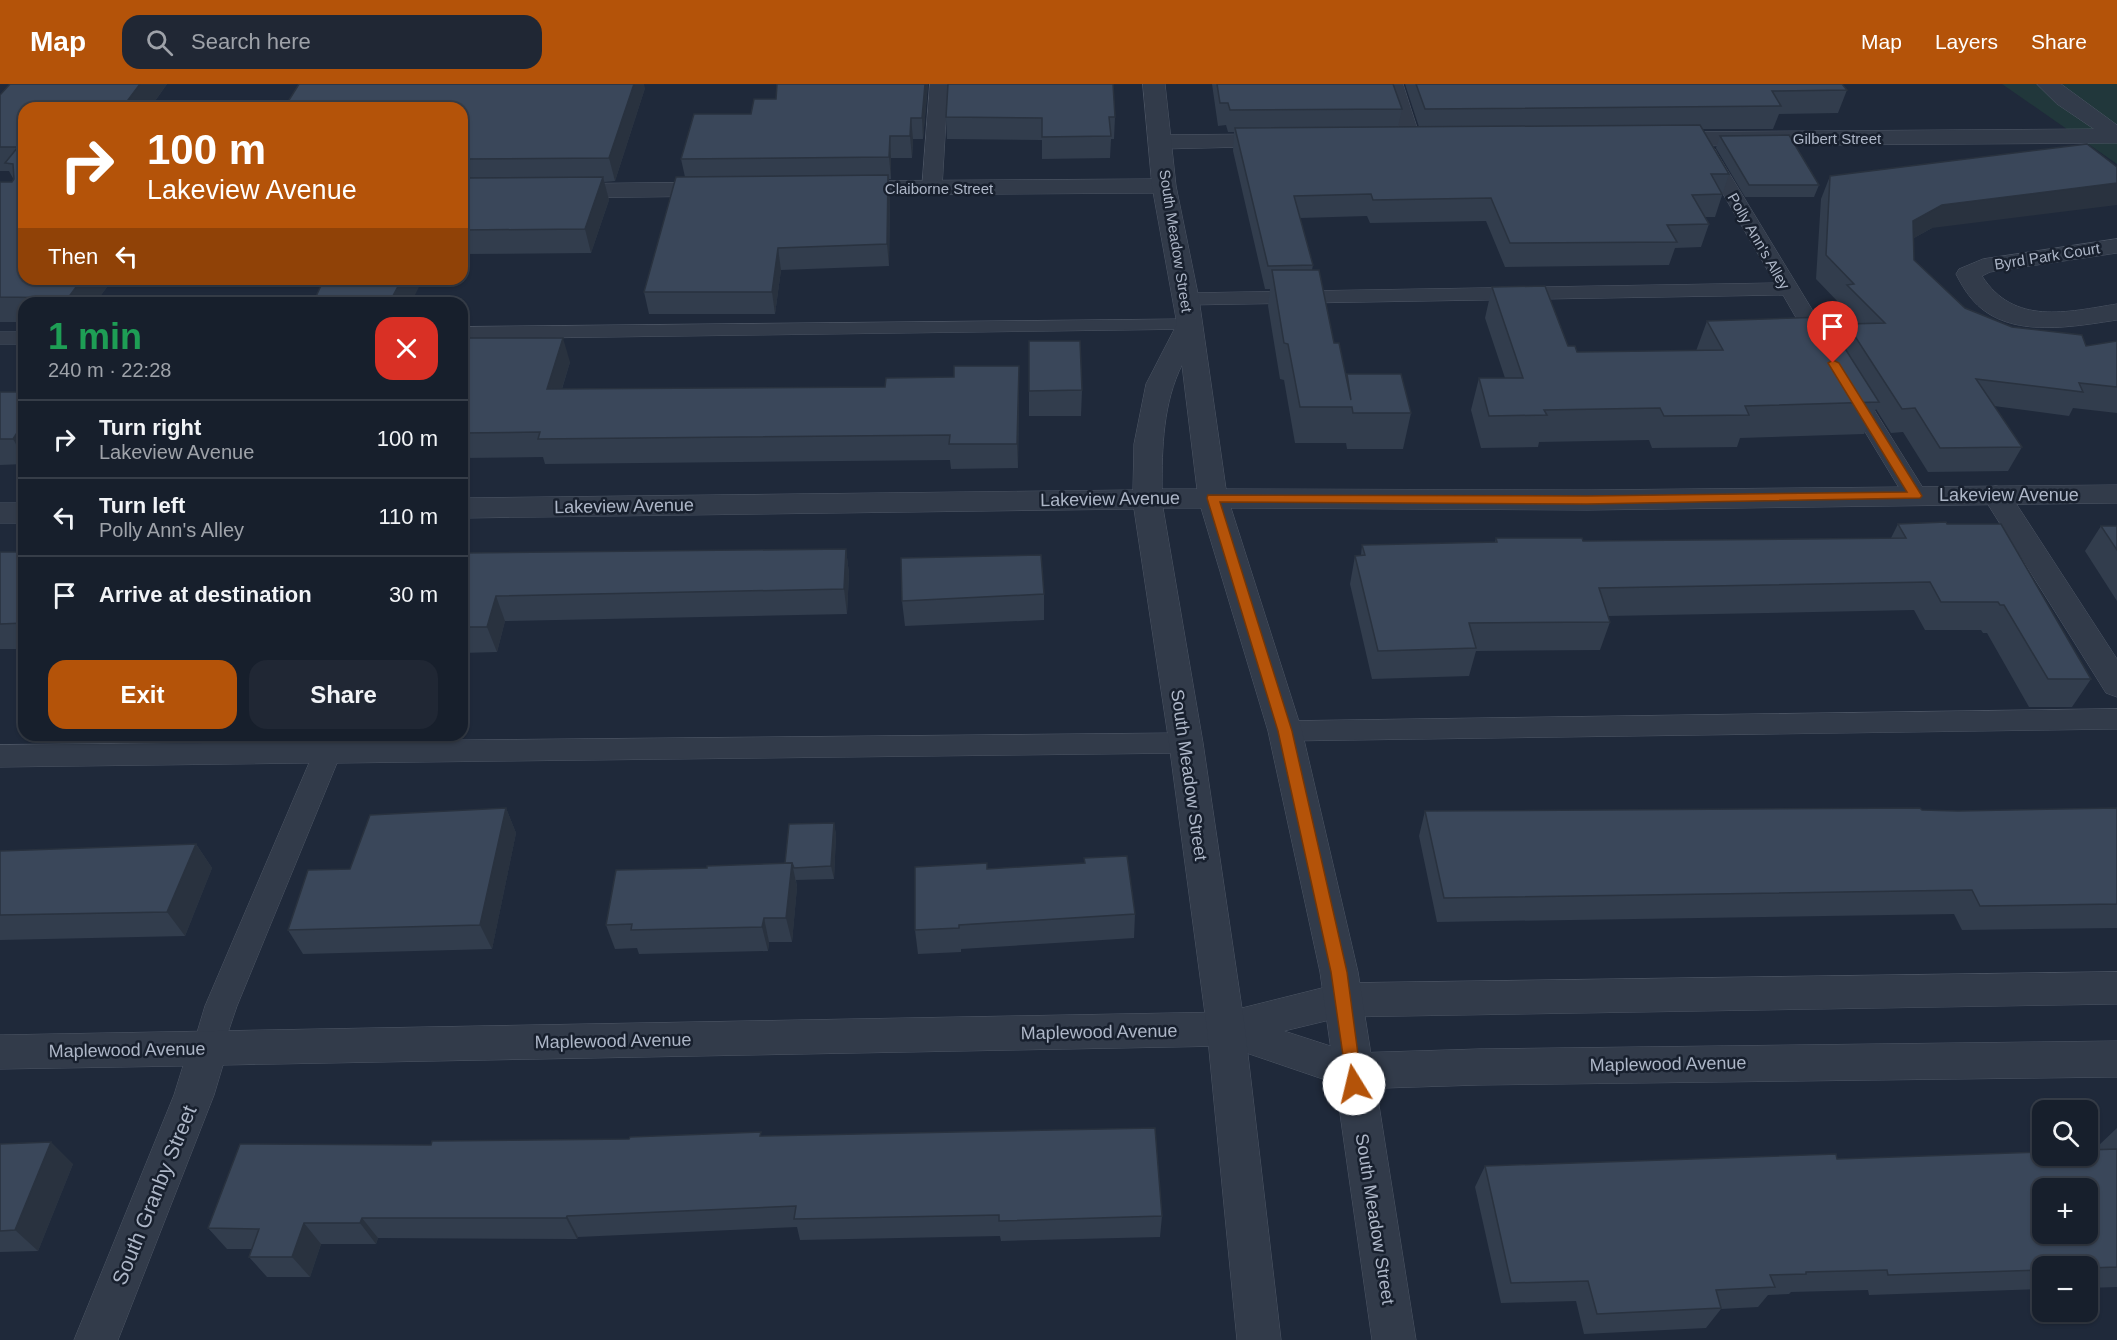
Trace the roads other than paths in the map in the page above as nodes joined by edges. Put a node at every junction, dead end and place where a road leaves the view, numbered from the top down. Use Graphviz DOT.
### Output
graph roads {
  1 [pos="939,84"];
  2 [pos="1155,84"];
  3 [pos="1394,84"];
  4 [pos="2048,84"];
  5 [pos="2117,135"];
  6 [pos="1639,139"];
  7 [pos="1699,139"];
  8 [pos="1412,140"];
  9 [pos="1436,140"];
  10 [pos="1297,141"];
  11 [pos="1389,141"];
  12 [pos="1161,142"];
  13 [pos="1164,186"];
  14 [pos="826,188"];
  15 [pos="932,188"];
  16 [pos="744,189"];
  17 [pos="544,191"];
  18 [pos="2117,246"];
  19 [pos="1787,289"];
  20 [pos="1188,312"];
  21 [pos="2117,312"];
  22 [pos="468,333"];
  23 [pos="0,338"];
  24 [pos="18,338"];
  25 [pos="2117,494"];
  26 [pos="1996,495"];
  27 [pos="1916,496"];
  28 [pos="1147,498"];
  29 [pos="1213,498"];
  30 [pos="468,508"];
  31 [pos="0,513"];
  32 [pos="18,513"];
  33 [pos="2117,685"];
  34 [pos="2117,719"];
  35 [pos="1285,731"];
  36 [pos="1186,743"];
  37 [pos="327,753"];
  38 [pos="0,756"];
  39 [pos="2117,988"];
  40 [pos="1342,1000"];
  41 [pos="1226,1029"];
  42 [pos="208,1049"];
  43 [pos="0,1052"];
  44 [pos="2117,1059"];
  45 [pos="1352,1071"];
  46 [pos="96,1340"];
  47 [pos="1259,1340"];
  48 [pos="1394,1340"];
  1 -- 15 [label="lane"];
  2 -- 12 [label="street, South Meadow Street"];
  3 -- 8 [label="lane"];
  4 -- 5 [label="street"];
  5 -- 7 [label="street, Gilbert Street"];
  6 -- 7 [label="street, Gilbert Street"];
  7 -- 19 [label="lane, Polly Ann's Alley"];
  8 -- 9 [label="street"];
  8 -- 11 [label="street"];
  10 -- 12 [label="street"];
  12 -- 13 [label="street, South Meadow Street"];
  13 -- 15 [label="street, Claiborne Street"];
  13 -- 20 [label="street, South Meadow Street"];
  14 -- 15 [label="street, Claiborne Street"];
  16 -- 17 [label="street"];
  18 -- 21 [label="street, Byrd Park Court"];
  19 -- 20 [label="lane"];
  19 -- 27 [label="lane, Polly Ann's Alley"];
  20 -- 22 [label="lane"];
  20 -- 28 [label="street, South Meadow Street"];
  20 -- 29 [label="street, South Meadow Street"];
  23 -- 24 [label="lane"];
  25 -- 26 [label="street, Lakeview Avenue"];
  26 -- 27 [label="street, Lakeview Avenue"];
  26 -- 33 [label="street"];
  27 -- 29 [label="street, Lakeview Avenue"];
  28 -- 29 [label="street, Lakeview Avenue"];
  28 -- 30 [label="street, Lakeview Avenue"];
  28 -- 36 [label="street, South Meadow Street"];
  29 -- 35 [label="street, South Meadow Street"];
  31 -- 32 [label="street"];
  34 -- 35 [label="lane"];
  35 -- 40 [label="street, South Meadow Street"];
  36 -- 37 [label="lane"];
  36 -- 41 [label="street, South Meadow Street"];
  37 -- 38 [label="lane"];
  37 -- 42 [label="lane"];
  39 -- 40 [label="street, Maplewood Avenue"];
  40 -- 41 [label="street, Maplewood Avenue"];
  40 -- 45 [label="street, South Meadow Street"];
  41 -- 42 [label="street, Maplewood Avenue"];
  41 -- 45 [label="street, Maplewood Avenue"];
  41 -- 47 [label="street, South Meadow Street"];
  42 -- 43 [label="street, Maplewood Avenue"];
  42 -- 46 [label="street, South Granby Street"];
  44 -- 45 [label="street, Maplewood Avenue"];
  45 -- 48 [label="street, South Meadow Street"];
}
